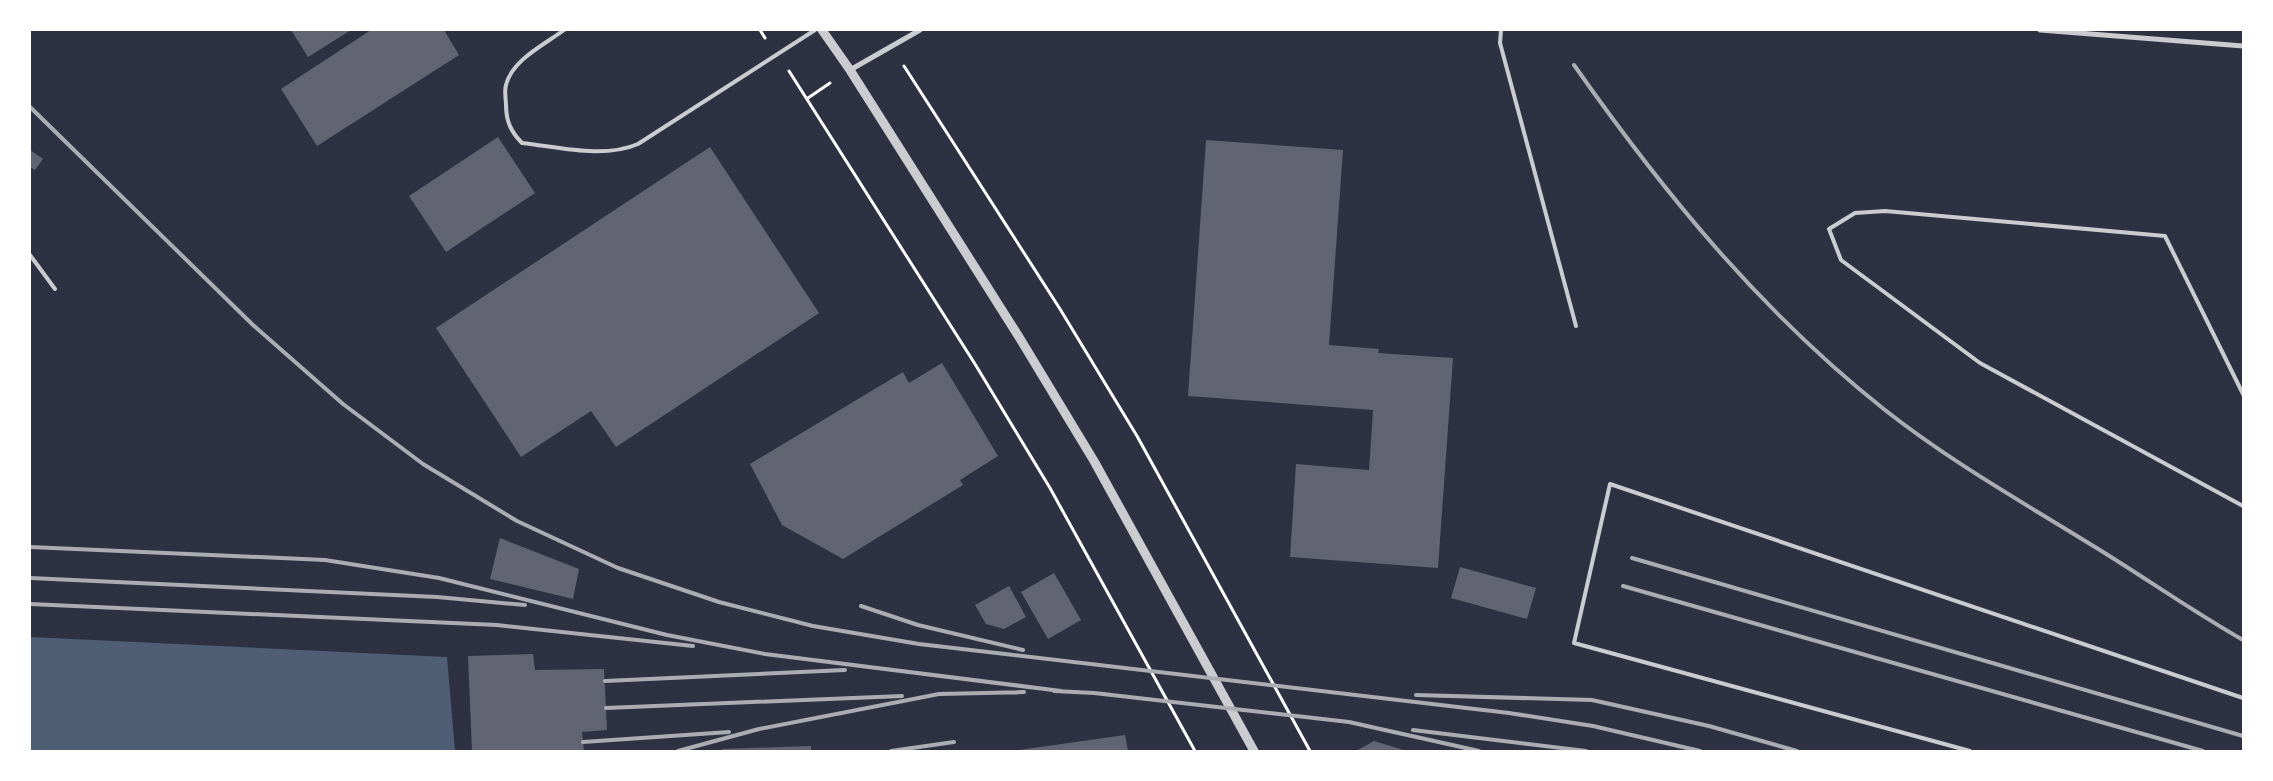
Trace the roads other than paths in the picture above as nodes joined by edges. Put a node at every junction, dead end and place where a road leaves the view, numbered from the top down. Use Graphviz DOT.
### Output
graph roads {
  1 [pos="564,30"];
  2 [pos="815,30"];
  3 [pos="822,30"];
  4 [pos="920,30"];
  5 [pos="1501,30"];
  6 [pos="2040,30"];
  7 [pos="2243,46"];
  8 [pos="850,70"];
  9 [pos="30,255"];
  10 [pos="55,289"];
  11 [pos="1576,326"];
  12 [pos="2243,394"];
  13 [pos="2243,506"];
  14 [pos="2243,698"];
  15 [pos="1254,751"];
  16 [pos="1970,751"];
  1 -- 2 [label="lane"];
  3 -- 8 [label="street"];
  4 -- 8 [label="street"];
  5 -- 11 [label="lane"];
  6 -- 7 [label="street"];
  8 -- 15 [label="street"];
  9 -- 10 [label="lane"];
  12 -- 13 [label="lane"];
  14 -- 16 [label="lane"];
}
